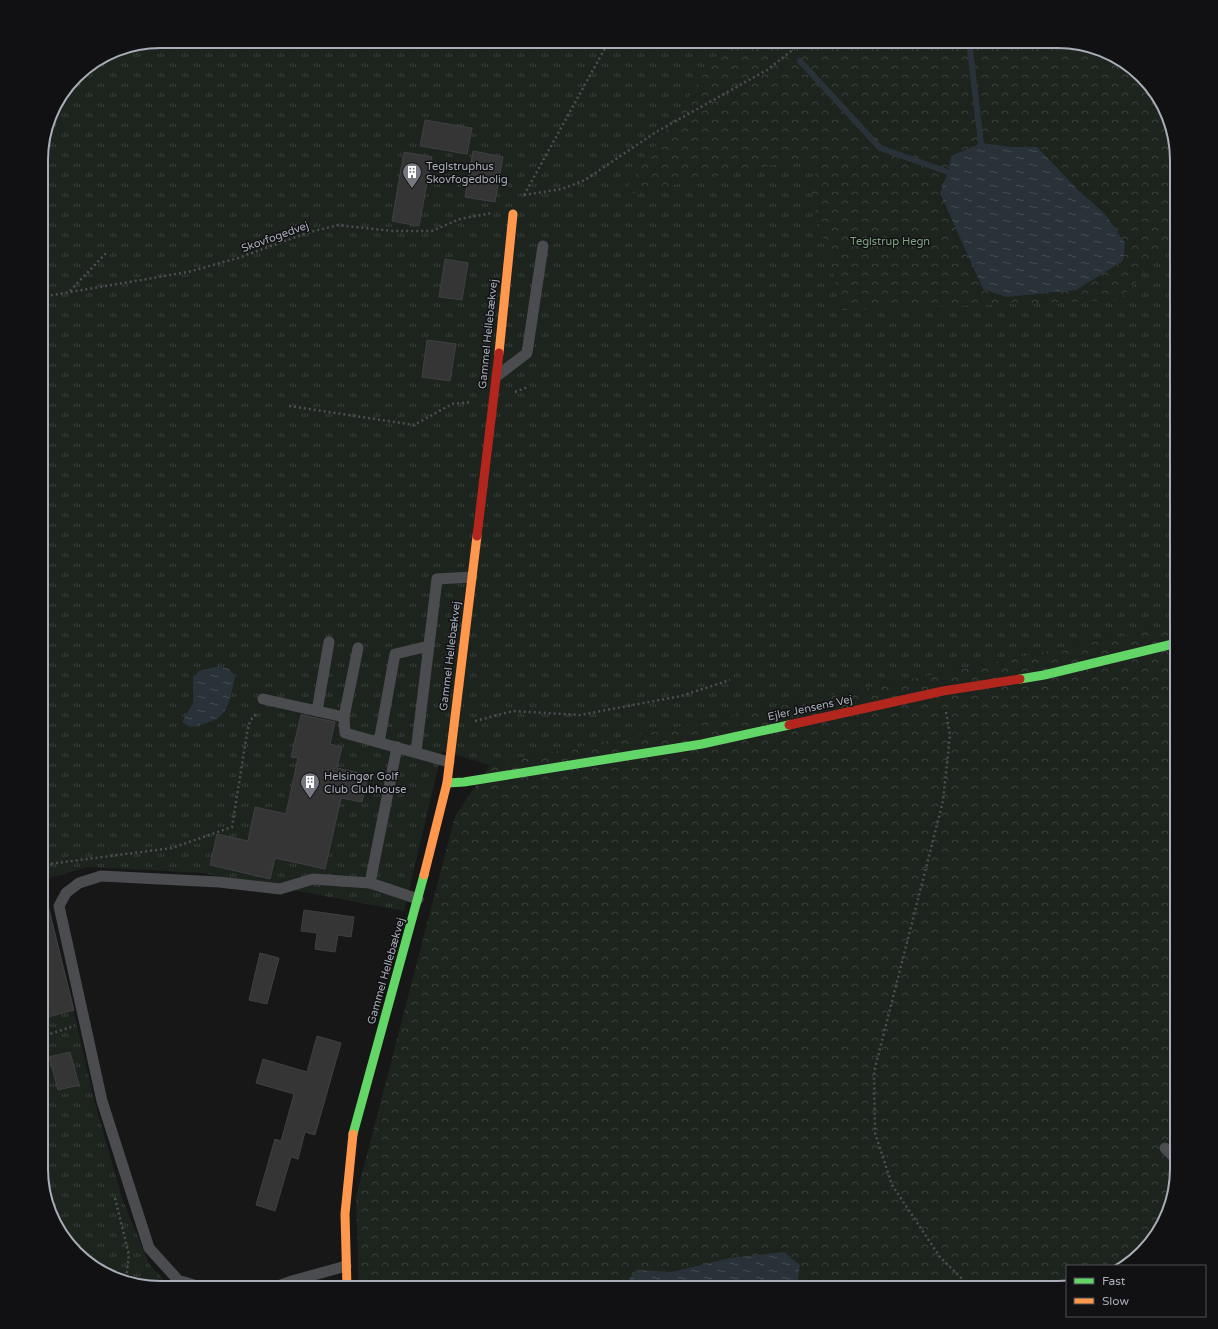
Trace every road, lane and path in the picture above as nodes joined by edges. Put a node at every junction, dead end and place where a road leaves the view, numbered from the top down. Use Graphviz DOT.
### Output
graph roads {
  1 [pos="605,48"];
  2 [pos="795,48"];
  3 [pos="524,195"];
  4 [pos="513,214"];
  5 [pos="543,246"];
  6 [pos="108,251"];
  7 [pos="69,292"];
  8 [pos="48,296"];
  9 [pos="496,377"];
  10 [pos="493,400"];
  11 [pos="289,406"];
  12 [pos="472,577"];
  13 [pos="329,642"];
  14 [pos="429,646"];
  15 [pos="1170,646"];
  16 [pos="358,648"];
  17 [pos="730,680"];
  18 [pos="943,691"];
  19 [pos="269,700"];
  20 [pos="317,711"];
  21 [pos="344,717"];
  22 [pos="453,727"];
  23 [pos="379,742"];
  24 [pos="397,747"];
  25 [pos="416,752"];
  26 [pos="449,762"];
  27 [pos="447,783"];
  28 [pos="48,864"];
  29 [pos="370,883"];
  30 [pos="418,899"];
  31 [pos="84,1022"];
  32 [pos="48,1035"];
  33 [pos="1165,1148"];
  34 [pos="1170,1153"];
  35 [pos="346,1266"];
  36 [pos="181,1281"];
  37 [pos="292,1281"];
  38 [pos="347,1281"];
  39 [pos="964,1281"];
  1 -- 3 [label="path"];
  2 -- 3 [label="path"];
  3 -- 4 [label="path"];
  4 -- 7 [label="path, Skovfogedvej"];
  4 -- 9 [label="street, Gammel Hellebækvej"];
  5 -- 9 [label="lane"];
  6 -- 7 [label="path"];
  7 -- 8 [label="path, Skovfogedvej"];
  9 -- 10 [label="street, Gammel Hellebækvej"];
  10 -- 11 [label="path"];
  10 -- 12 [label="street, Gammel Hellebækvej"];
  12 -- 14 [label="lane"];
  12 -- 22 [label="street, Gammel Hellebækvej"];
  13 -- 20 [label="lane"];
  14 -- 23 [label="lane"];
  14 -- 25 [label="lane"];
  15 -- 18 [label="street, Ejler Jensens Vej"];
  16 -- 21 [label="lane"];
  17 -- 22 [label="path"];
  18 -- 27 [label="street, Ejler Jensens Vej"];
  18 -- 39 [label="path"];
  19 -- 20 [label="lane"];
  19 -- 28 [label="path"];
  20 -- 21 [label="lane"];
  21 -- 23 [label="lane"];
  22 -- 26 [label="street, Gammel Hellebækvej"];
  23 -- 24 [label="lane"];
  24 -- 25 [label="lane"];
  24 -- 29 [label="lane"];
  25 -- 26 [label="lane"];
  26 -- 27 [label="street, Gammel Hellebækvej"];
  27 -- 30 [label="street, Gammel Hellebækvej"];
  29 -- 30 [label="lane"];
  29 -- 31 [label="lane"];
  30 -- 35 [label="street, Gammel Hellebækvej"];
  31 -- 32 [label="path"];
  31 -- 36 [label="lane"];
  33 -- 34 [label="lane"];
  35 -- 37 [label="lane"];
  35 -- 38 [label="street, Gammel Hellebækvej"];
}
